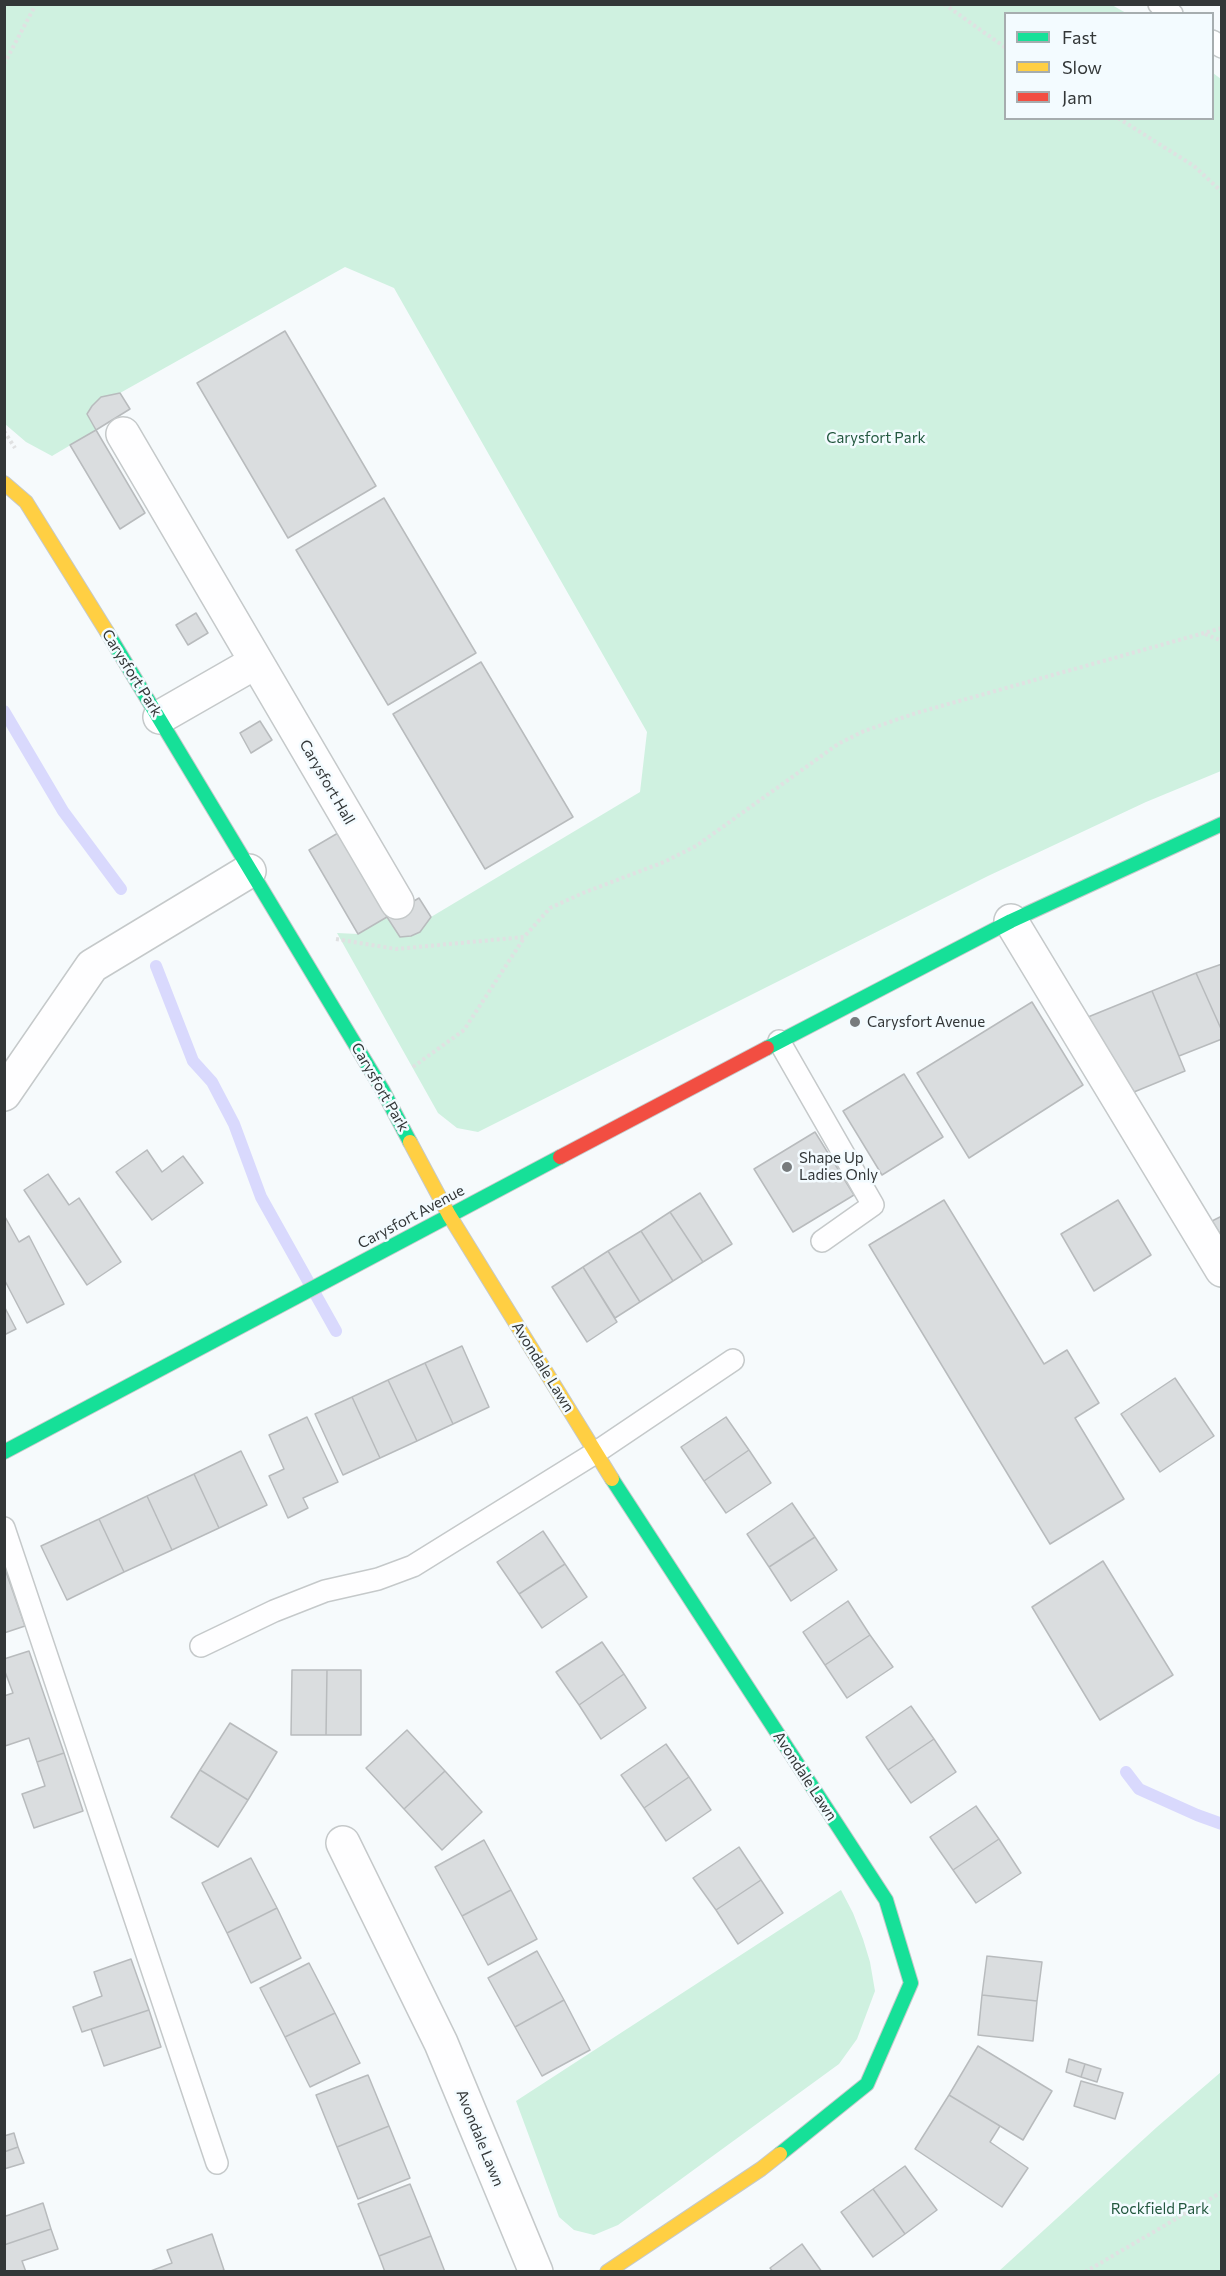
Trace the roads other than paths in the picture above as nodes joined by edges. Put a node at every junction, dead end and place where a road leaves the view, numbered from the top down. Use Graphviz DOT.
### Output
graph roads {
  1 [pos="123,434"];
  2 [pos="4,483"];
  3 [pos="256,662"];
  4 [pos="160,717"];
  5 [pos="1221,824"];
  6 [pos="249,871"];
  7 [pos="397,902"];
  8 [pos="1011,921"];
  9 [pos="779,1041"];
  10 [pos="4,1094"];
  11 [pos="449,1215"];
  12 [pos="822,1241"];
  13 [pos="1221,1270"];
  14 [pos="733,1360"];
  15 [pos="4,1452"];
  16 [pos="595,1453"];
  17 [pos="4,1528"];
  18 [pos="201,1646"];
  19 [pos="344,1843"];
  20 [pos="217,2163"];
  21 [pos="536,2271"];
  22 [pos="607,2271"];
  1 -- 3 [label="street, Carysfort Hall"];
  2 -- 4 [label="street, Carysfort Park"];
  3 -- 4 [label="street"];
  3 -- 7 [label="street, Carysfort Hall"];
  4 -- 6 [label="street, Carysfort Park"];
  5 -- 8 [label="street, Carysfort Avenue"];
  6 -- 10 [label="street"];
  6 -- 11 [label="street, Carysfort Park"];
  8 -- 9 [label="street, Carysfort Avenue"];
  8 -- 13 [label="street"];
  9 -- 11 [label="street, Carysfort Avenue"];
  9 -- 12 [label="lane"];
  11 -- 15 [label="street, Carysfort Avenue"];
  11 -- 16 [label="street, Avondale Lawn"];
  14 -- 16 [label="lane"];
  16 -- 18 [label="lane"];
  16 -- 22 [label="street, Avondale Lawn"];
  17 -- 20 [label="lane"];
  19 -- 21 [label="street, Avondale Lawn"];
}
